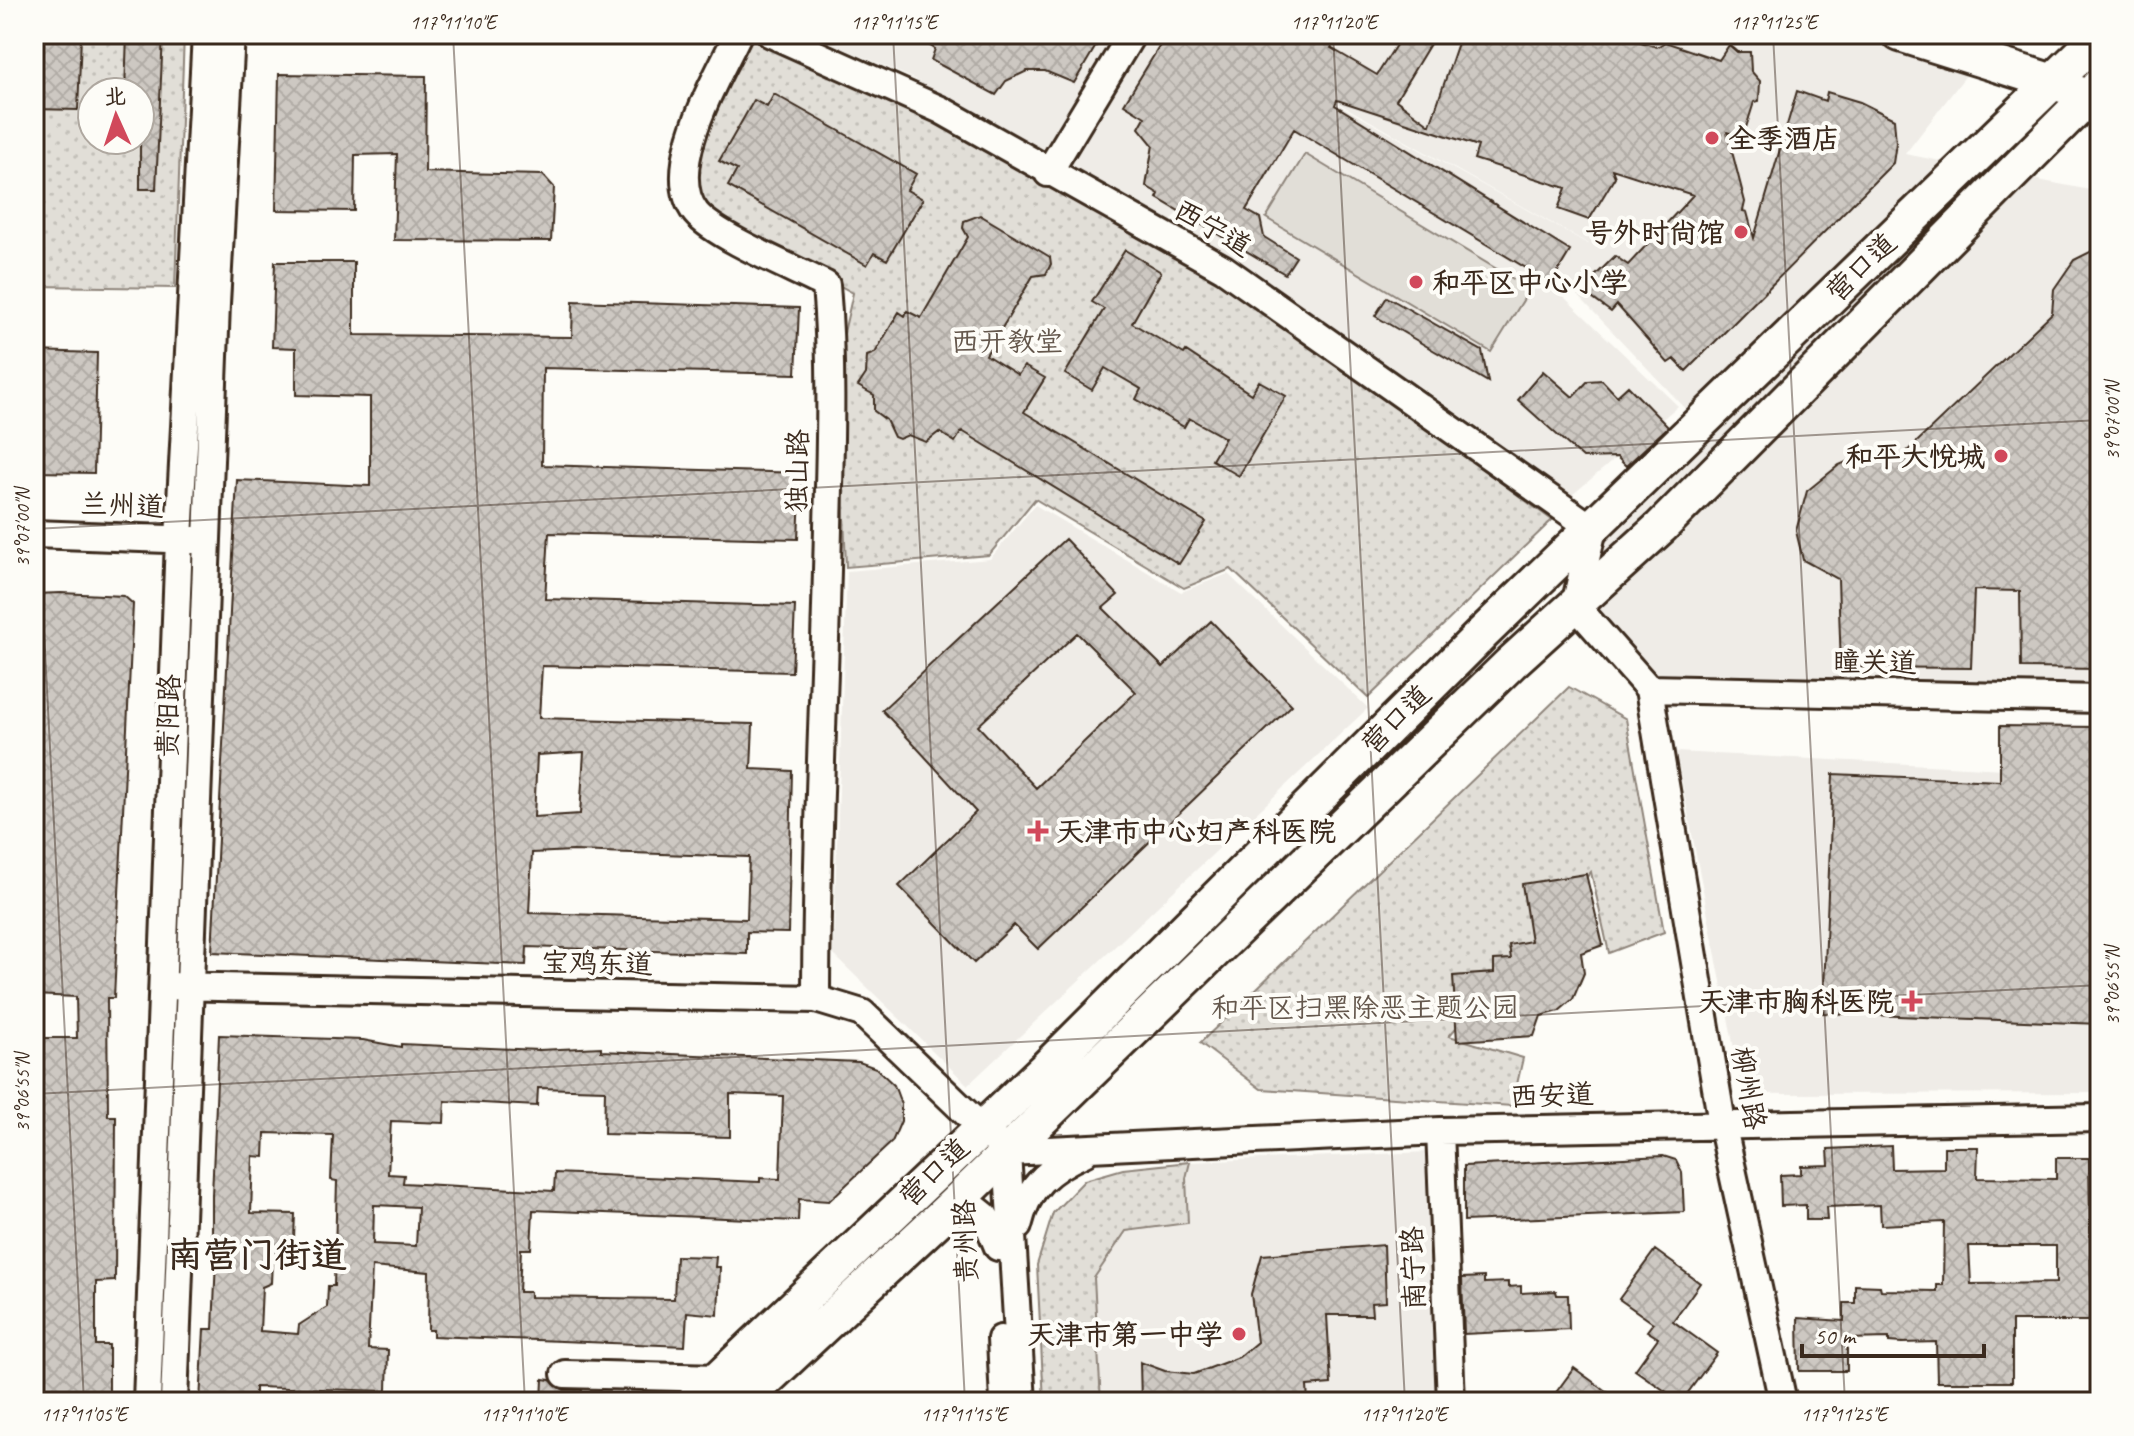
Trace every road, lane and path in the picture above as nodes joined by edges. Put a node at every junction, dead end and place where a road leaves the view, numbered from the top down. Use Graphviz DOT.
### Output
graph roads {
  1 [pos="206,34"];
  2 [pos="231,34"];
  3 [pos="738,34"];
  4 [pos="771,34"];
  5 [pos="1132,34"];
  6 [pos="1900,34"];
  7 [pos="2100,36"];
  8 [pos="2075,68"];
  9 [pos="2097,91"];
  10 [pos="1048,173"];
  11 [pos="1593,529"];
  12 [pos="34,534"];
  13 [pos="179,539"];
  14 [pos="207,540"];
  15 [pos="1575,605"];
  16 [pos="1649,689"];
  17 [pos="2100,699"];
  18 [pos="176,986"];
  19 [pos="816,999"];
  20 [pos="2100,1118"];
  21 [pos="1722,1123"];
  22 [pos="982,1126"];
  23 [pos="1440,1131"];
  24 [pos="1096,1147"];
  25 [pos="1001,1158"];
  26 [pos="949,1209"];
  27 [pos="1006,1246"];
  28 [pos="565,1374"];
  29 [pos="730,1390"];
  30 [pos="147,1402"];
  31 [pos="174,1402"];
  32 [pos="694,1402"];
  33 [pos="1004,1402"];
  34 [pos="1022,1402"];
  35 [pos="1451,1402"];
  36 [pos="1783,1402"];
  1 -- 13 [label="street, 贵阳路"];
  2 -- 14 [label="street, 贵阳路"];
  3 -- 19 [label="street, 独山路"];
  4 -- 10 [label="street, 西宁道"];
  5 -- 10 [label="street"];
  6 -- 8 [label="main road"];
  7 -- 8 [label="main road, 营口道"];
  8 -- 9 [label="main road"];
  8 -- 11 [label="main road, 营口道"];
  9 -- 15 [label="main road, 营口道"];
  10 -- 11 [label="street, 西宁道"];
  11 -- 15 [label="street"];
  11 -- 22 [label="main road, 营口道"];
  12 -- 13 [label="street, 兰州道"];
  13 -- 14 [label="street, 兰州道"];
  13 -- 18 [label="street, 贵阳路"];
  14 -- 18 [label="street, 贵阳路"];
  15 -- 16 [label="street"];
  15 -- 25 [label="main road, 营口道"];
  16 -- 17 [label="street, 瞳关道"];
  16 -- 21 [label="street, 柳州路"];
  18 -- 19 [label="street, 宝鸡东道"];
  18 -- 30 [label="street, 贵阳路"];
  18 -- 31 [label="street, 贵阳路"];
  19 -- 22 [label="street, 宝鸡东道"];
  20 -- 21 [label="street, 西安道"];
  21 -- 23 [label="street, 西安道"];
  21 -- 36 [label="street, 柳州路"];
  22 -- 25 [label="street, 贵州路"];
  22 -- 29 [label="main road, 营口道"];
  23 -- 24 [label="street, 西安道"];
  23 -- 35 [label="street, 南宁路"];
  24 -- 25 [label="street, 西安道"];
  24 -- 27 [label="street"];
  25 -- 26 [label="main road, 营口道"];
  25 -- 27 [label="street, 贵州路"];
  26 -- 27 [label="street"];
  26 -- 29 [label="main road, 营口道"];
  27 -- 33 [label="street, 贵州路"];
  27 -- 34 [label="street, 贵州路"];
  28 -- 29 [label="street"];
  29 -- 32 [label="main road, 营口道"];
}
